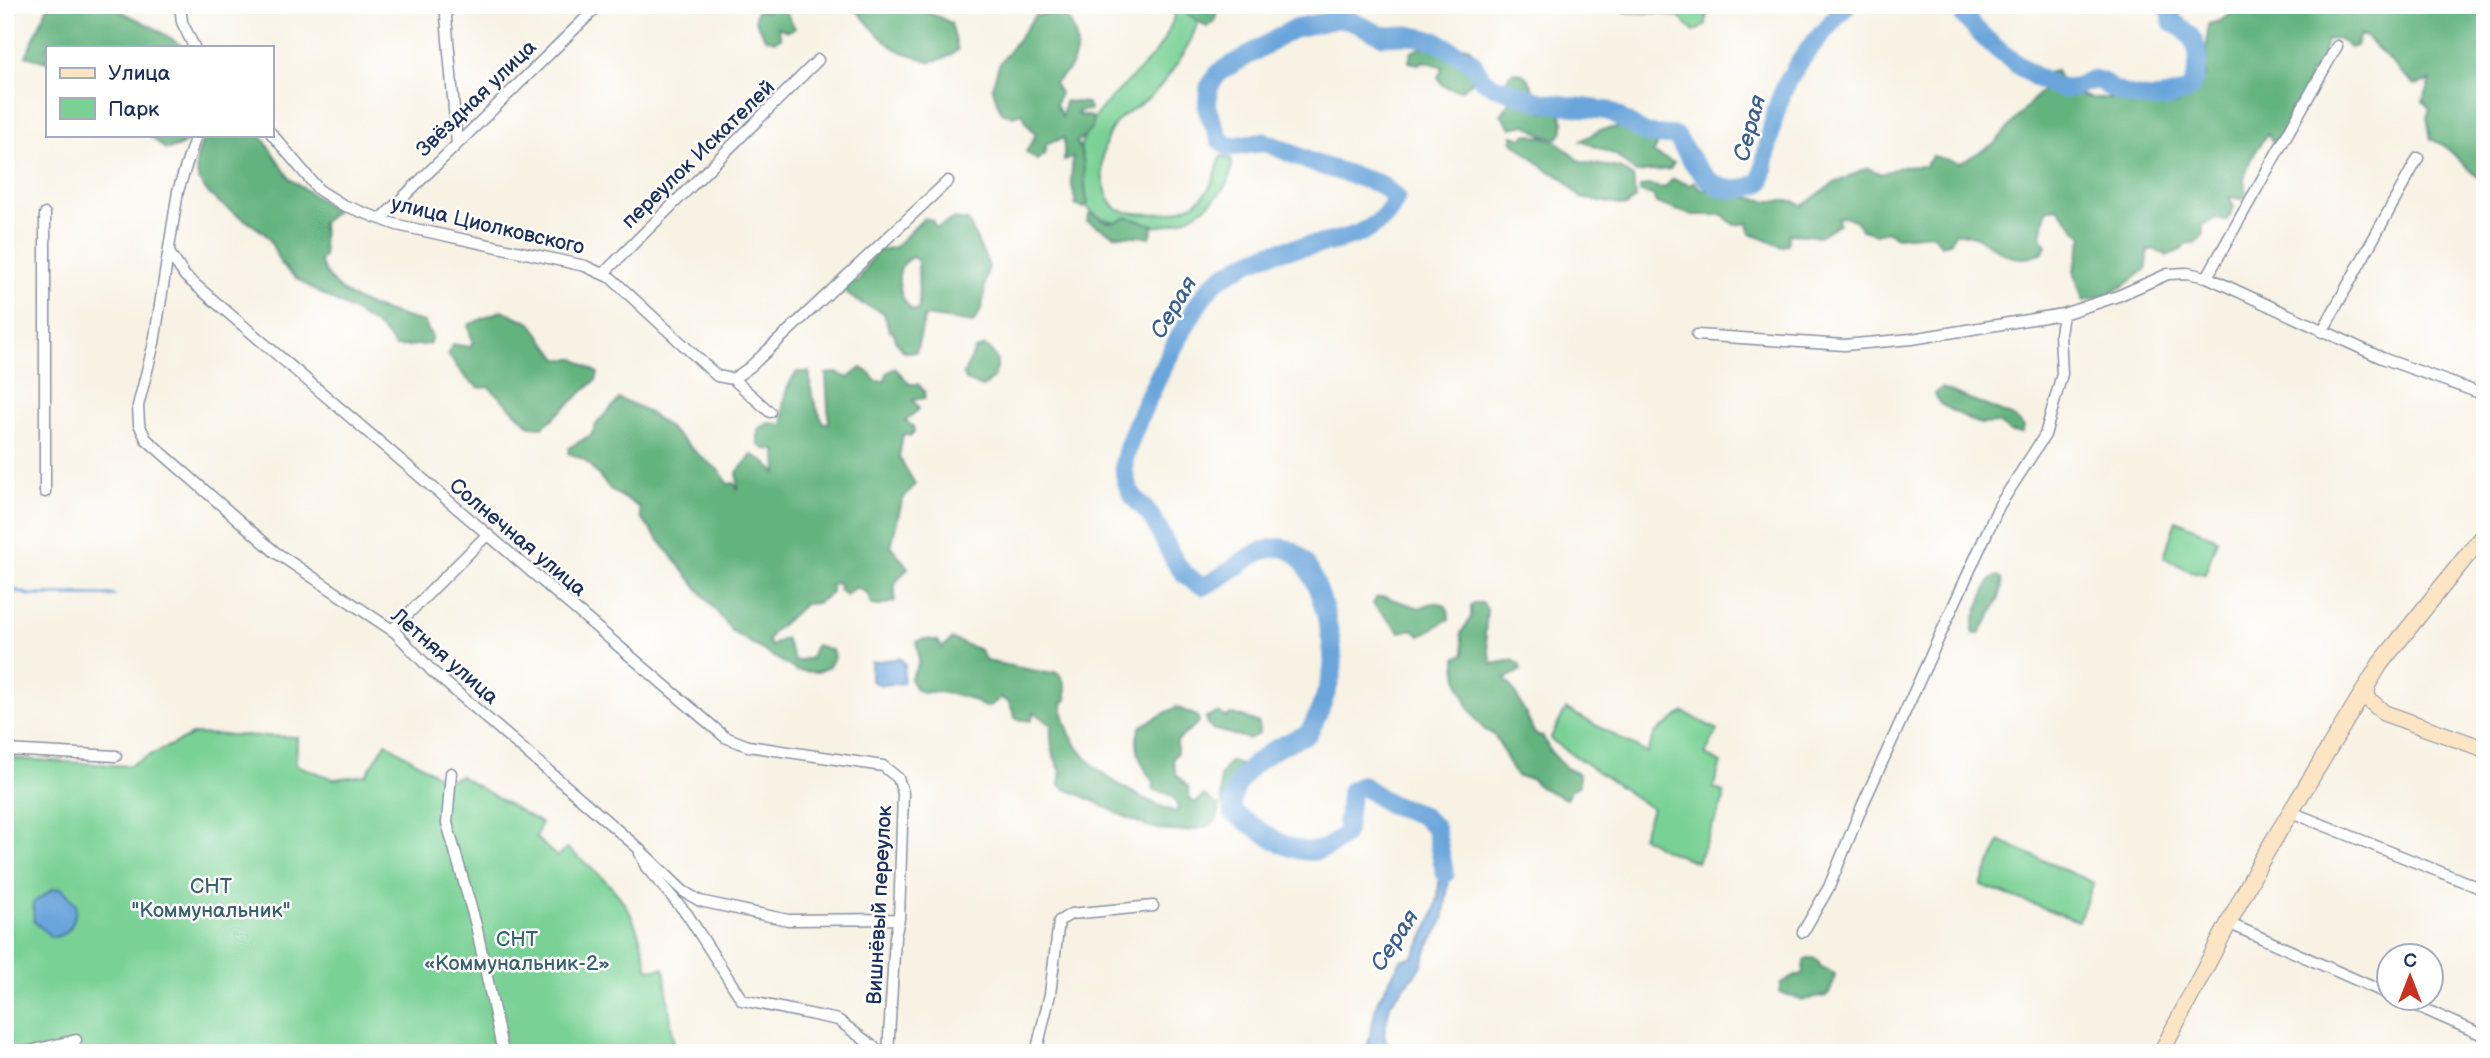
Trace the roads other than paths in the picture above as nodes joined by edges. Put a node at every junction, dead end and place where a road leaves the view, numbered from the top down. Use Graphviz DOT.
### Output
graph roads {
  1 [pos="180,5"];
  2 [pos="444,5"];
  3 [pos="599,5"];
  4 [pos="194,46"];
  5 [pos="2337,46"];
  6 [pos="818,60"];
  7 [pos="273,135"];
  8 [pos="195,136"];
  9 [pos="457,144"];
  10 [pos="2418,158"];
  11 [pos="948,181"];
  12 [pos="45,214"];
  13 [pos="381,219"];
  14 [pos="170,254"];
  15 [pos="603,274"];
  16 [pos="2207,277"];
  17 [pos="2063,314"];
  18 [pos="2322,332"];
  19 [pos="1697,335"];
  20 [pos="733,379"];
  21 [pos="2485,395"];
  22 [pos="770,412"];
  23 [pos="46,492"];
  24 [pos="2485,533"];
  25 [pos="486,536"];
  26 [pos="392,630"];
  27 [pos="2367,686"];
  28 [pos="2485,749"];
  29 [pos="5,750"];
  30 [pos="116,756"];
  31 [pos="883,766"];
  32 [pos="451,773"];
  33 [pos="2291,812"];
  34 [pos="637,847"];
  35 [pos="2485,890"];
  36 [pos="1153,906"];
  37 [pos="899,919"];
  38 [pos="2228,923"];
  39 [pos="1803,932"];
  40 [pos="2374,987"];
  41 [pos="2429,1012"];
  42 [pos="2485,1036"];
  43 [pos="76,1040"];
  44 [pos="21,1053"];
  45 [pos="503,1053"];
  46 [pos="882,1053"];
  47 [pos="888,1053"];
  48 [pos="1036,1053"];
  49 [pos="2161,1053"];
  1 -- 4 [label="street"];
  2 -- 9 [label="street"];
  3 -- 9 [label="street, Звёздная улица"];
  5 -- 16 [label="street"];
  6 -- 15 [label="street, переулок Искателей"];
  7 -- 13 [label="street, улица Циолковского"];
  8 -- 14 [label="street, Летняя улица"];
  9 -- 13 [label="street, Звёздная улица"];
  10 -- 18 [label="street"];
  11 -- 20 [label="street"];
  12 -- 23 [label="street"];
  13 -- 15 [label="street, улица Циолковского"];
  14 -- 25 [label="street, Солнечная улица"];
  14 -- 26 [label="street, Летняя улица"];
  15 -- 20 [label="street, улица Циолковского"];
  16 -- 17 [label="street"];
  16 -- 18 [label="street"];
  17 -- 19 [label="street"];
  17 -- 39 [label="street"];
  18 -- 21 [label="street"];
  20 -- 22 [label="street, улица Циолковского"];
  24 -- 27 [label="street"];
  25 -- 26 [label="street"];
  25 -- 31 [label="street, Солнечная улица"];
  26 -- 34 [label="street, Летняя улица"];
  27 -- 28 [label="street"];
  27 -- 33 [label="street"];
  29 -- 30 [label="street"];
  31 -- 37 [label="street, Вишнёвый переулок"];
  32 -- 45 [label="street"];
  33 -- 35 [label="street"];
  33 -- 38 [label="street"];
  34 -- 37 [label="street, Летняя улица"];
  34 -- 46 [label="street"];
  36 -- 48 [label="street"];
  37 -- 47 [label="street, Вишнёвый переулок"];
  38 -- 40 [label="street"];
  38 -- 49 [label="street"];
  41 -- 42 [label="street"];
  43 -- 44 [label="street"];
}
